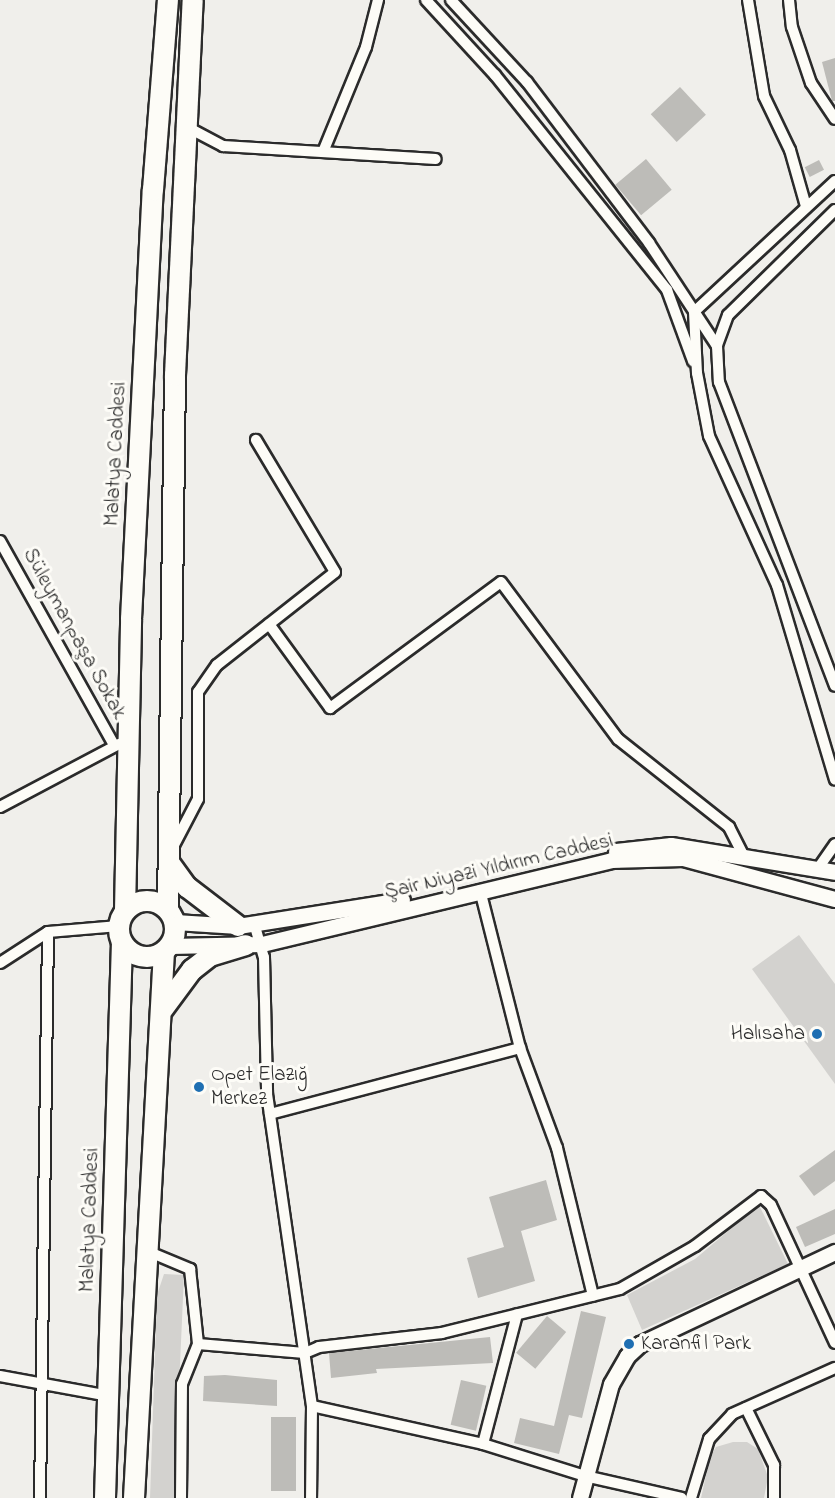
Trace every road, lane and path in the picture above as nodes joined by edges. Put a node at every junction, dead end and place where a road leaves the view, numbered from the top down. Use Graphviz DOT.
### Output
graph roads {
  1 [pos="168,0"];
  2 [pos="193,0"];
  3 [pos="378,0"];
  4 [pos="426,0"];
  5 [pos="450,0"];
  6 [pos="748,0"];
  7 [pos="789,0"];
  8 [pos="835,119"];
  9 [pos="187,127"];
  10 [pos="323,152"];
  11 [pos="436,159"];
  12 [pos="835,181"];
  13 [pos="806,206"];
  14 [pos="835,210"];
  15 [pos="694,312"];
  16 [pos="717,346"];
  17 [pos="697,373"];
  18 [pos="256,440"];
  19 [pos="0,542"];
  20 [pos="269,624"];
  21 [pos="835,686"];
  22 [pos="122,743"];
  23 [pos="835,780"];
  24 [pos="0,807"];
  25 [pos="835,844"];
  26 [pos="744,856"];
  27 [pos="170,859"];
  28 [pos="819,867"];
  29 [pos="835,872"];
  30 [pos="480,890"];
  31 [pos="835,899"];
  32 [pos="171,916"];
  33 [pos="246,925"];
  34 [pos="122,927"];
  35 [pos="48,932"];
  36 [pos="253,945"];
  37 [pos="167,949"];
  38 [pos="0,963"];
  39 [pos="163,1010"];
  40 [pos="520,1048"];
  41 [pos="270,1114"];
  42 [pos="147,1251"];
  43 [pos="835,1251"];
  44 [pos="800,1270"];
  45 [pos="593,1296"];
  46 [pos="517,1314"];
  47 [pos="835,1343"];
  48 [pos="198,1344"];
  49 [pos="305,1353"];
  50 [pos="835,1368"];
  51 [pos="0,1376"];
  52 [pos="45,1384"];
  53 [pos="109,1396"];
  54 [pos="312,1406"];
  55 [pos="746,1408"];
  56 [pos="483,1444"];
  57 [pos="585,1476"];
  58 [pos="40,1498"];
  59 [pos="105,1498"];
  60 [pos="134,1498"];
  61 [pos="181,1498"];
  62 [pos="311,1498"];
  63 [pos="580,1498"];
  64 [pos="682,1498"];
  65 [pos="691,1498"];
  66 [pos="774,1498"];
  1 -- 22 [label="highway, Malatya Caddesi"];
  2 -- 9 [label="highway"];
  3 -- 10 [label="street"];
  4 -- 17 [label="street"];
  5 -- 15 [label="street"];
  6 -- 13 [label="street"];
  7 -- 8 [label="street"];
  9 -- 10 [label="street"];
  9 -- 27 [label="highway"];
  10 -- 11 [label="street"];
  12 -- 13 [label="street"];
  13 -- 15 [label="street"];
  14 -- 16 [label="street"];
  15 -- 16 [label="street"];
  15 -- 17 [label="street"];
  16 -- 21 [label="street"];
  17 -- 23 [label="street"];
  18 -- 20 [label="street"];
  19 -- 22 [label="street, Süleymanpaşa Sokak"];
  20 -- 26 [label="street"];
  20 -- 27 [label="street"];
  22 -- 24 [label="street"];
  22 -- 34 [label="highway, Malatya Caddesi"];
  25 -- 28 [label="street"];
  26 -- 28 [label="street"];
  26 -- 33 [label="street"];
  27 -- 32 [label="highway"];
  27 -- 33 [label="highway"];
  28 -- 29 [label="street"];
  30 -- 31 [label="street, Şair Niyazi Yıldırım Caddesi"];
  30 -- 36 [label="street, Şair Niyazi Yıldırım Caddesi"];
  30 -- 40 [label="street"];
  32 -- 33 [label="street"];
  32 -- 34 [label="highway"];
  32 -- 37 [label="highway"];
  33 -- 36 [label="street"];
  34 -- 35 [label="street"];
  34 -- 37 [label="highway"];
  34 -- 53 [label="highway, Malatya Caddesi"];
  35 -- 38 [label="street"];
  35 -- 52 [label="street"];
  36 -- 37 [label="street, Şair Niyazi Yıldırım Caddesi"];
  36 -- 39 [label="highway"];
  36 -- 41 [label="street"];
  37 -- 39 [label="highway"];
  39 -- 42 [label="highway"];
  40 -- 41 [label="street"];
  40 -- 45 [label="street"];
  41 -- 49 [label="street"];
  42 -- 48 [label="street"];
  42 -- 60 [label="highway"];
  43 -- 44 [label="street"];
  44 -- 45 [label="street"];
  44 -- 47 [label="street"];
  44 -- 57 [label="street"];
  45 -- 46 [label="street"];
  46 -- 49 [label="street"];
  46 -- 56 [label="street"];
  48 -- 49 [label="street"];
  48 -- 61 [label="street"];
  49 -- 54 [label="street"];
  50 -- 55 [label="street"];
  51 -- 52 [label="street"];
  52 -- 53 [label="street"];
  52 -- 58 [label="street"];
  53 -- 59 [label="highway, Malatya Caddesi"];
  54 -- 56 [label="street"];
  54 -- 62 [label="street"];
  55 -- 65 [label="street"];
  55 -- 66 [label="street"];
  56 -- 57 [label="street"];
  57 -- 63 [label="street"];
  57 -- 64 [label="street"];
}
